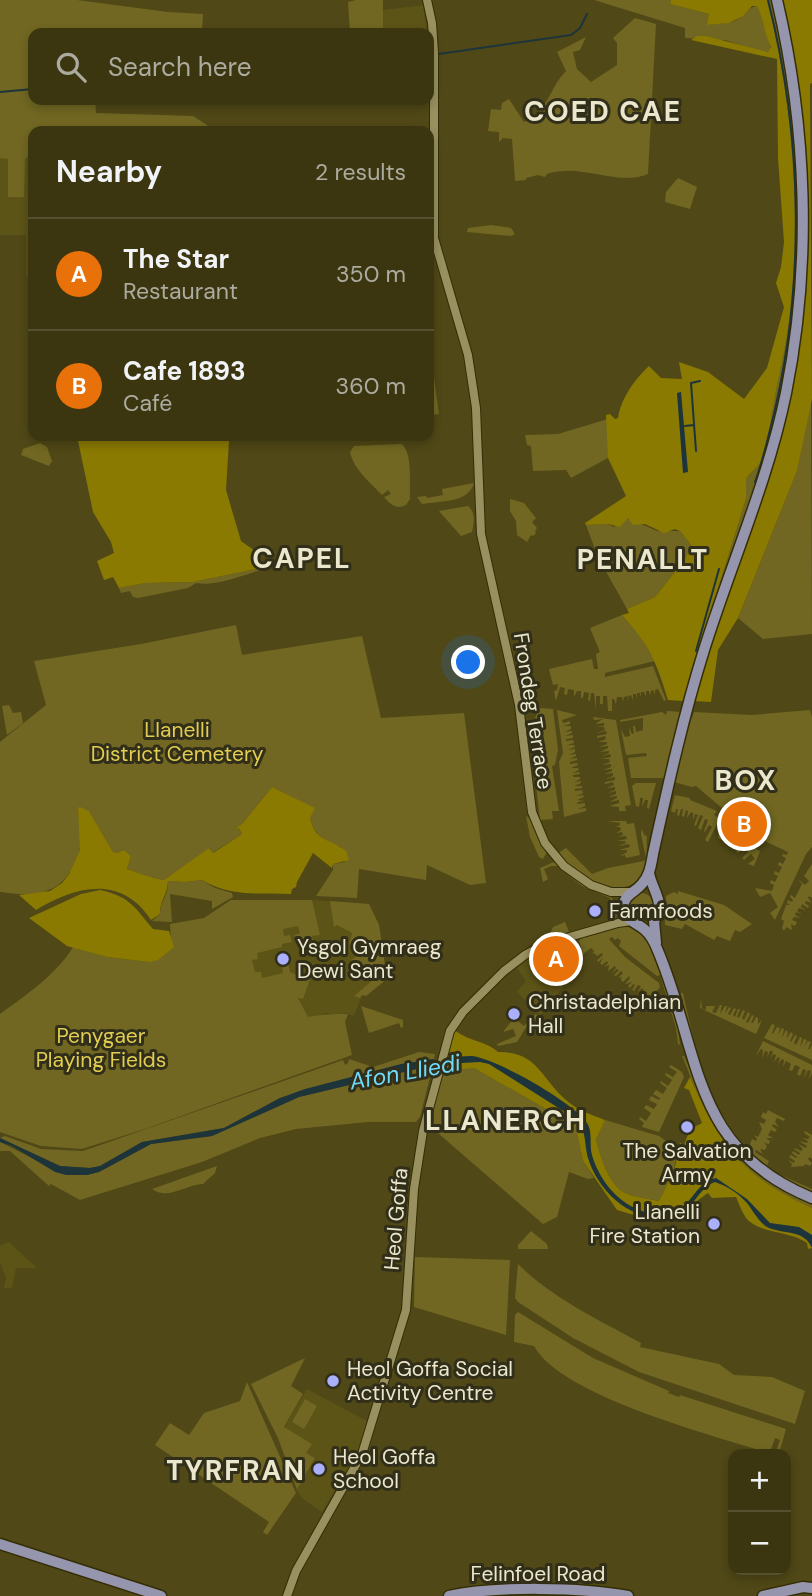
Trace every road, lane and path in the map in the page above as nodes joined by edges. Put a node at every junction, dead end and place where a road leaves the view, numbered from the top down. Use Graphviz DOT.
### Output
graph roads {
  1 [pos="427,0"];
  2 [pos="777,0"];
  3 [pos="432,28"];
  4 [pos="434,105"];
  5 [pos="434,126"];
  6 [pos="434,227"];
  7 [pos="649,873"];
  8 [pos="634,890"];
  9 [pos="611,892"];
  10 [pos="654,893"];
  11 [pos="624,909"];
  12 [pos="654,921"];
  13 [pos="618,922"];
  14 [pos="634,923"];
  15 [pos="656,946"];
  16 [pos="812,1198"];
  17 [pos="0,1544"];
  18 [pos="812,1588"];
  19 [pos="160,1596"];
  20 [pos="287,1596"];
  21 [pos="449,1596"];
  22 [pos="628,1596"];
  23 [pos="763,1596"];
  1 -- 3 [label="street, Frondeg Terrace"];
  2 -- 7 [label="main road"];
  4 -- 5 [label="street, Frondeg Terrace"];
  6 -- 9 [label="street, Frondeg Terrace"];
  7 -- 8 [label="main road"];
  7 -- 10 [label="main road"];
  8 -- 9 [label="street, Frondeg Terrace"];
  8 -- 10 [label="main road"];
  8 -- 11 [label="main road"];
  9 -- 11 [label="street, Frondeg Terrace"];
  10 -- 12 [label="main road"];
  11 -- 13 [label="street"];
  11 -- 14 [label="main road"];
  12 -- 14 [label="main road"];
  12 -- 15 [label="main road"];
  13 -- 14 [label="street, Heol Goffa"];
  13 -- 20 [label="street, Heol Goffa"];
  14 -- 15 [label="main road"];
  15 -- 16 [label="main road"];
  17 -- 19 [label="main road"];
  18 -- 23 [label="main road"];
  21 -- 22 [label="main road, Felinfoel Road"];
}
